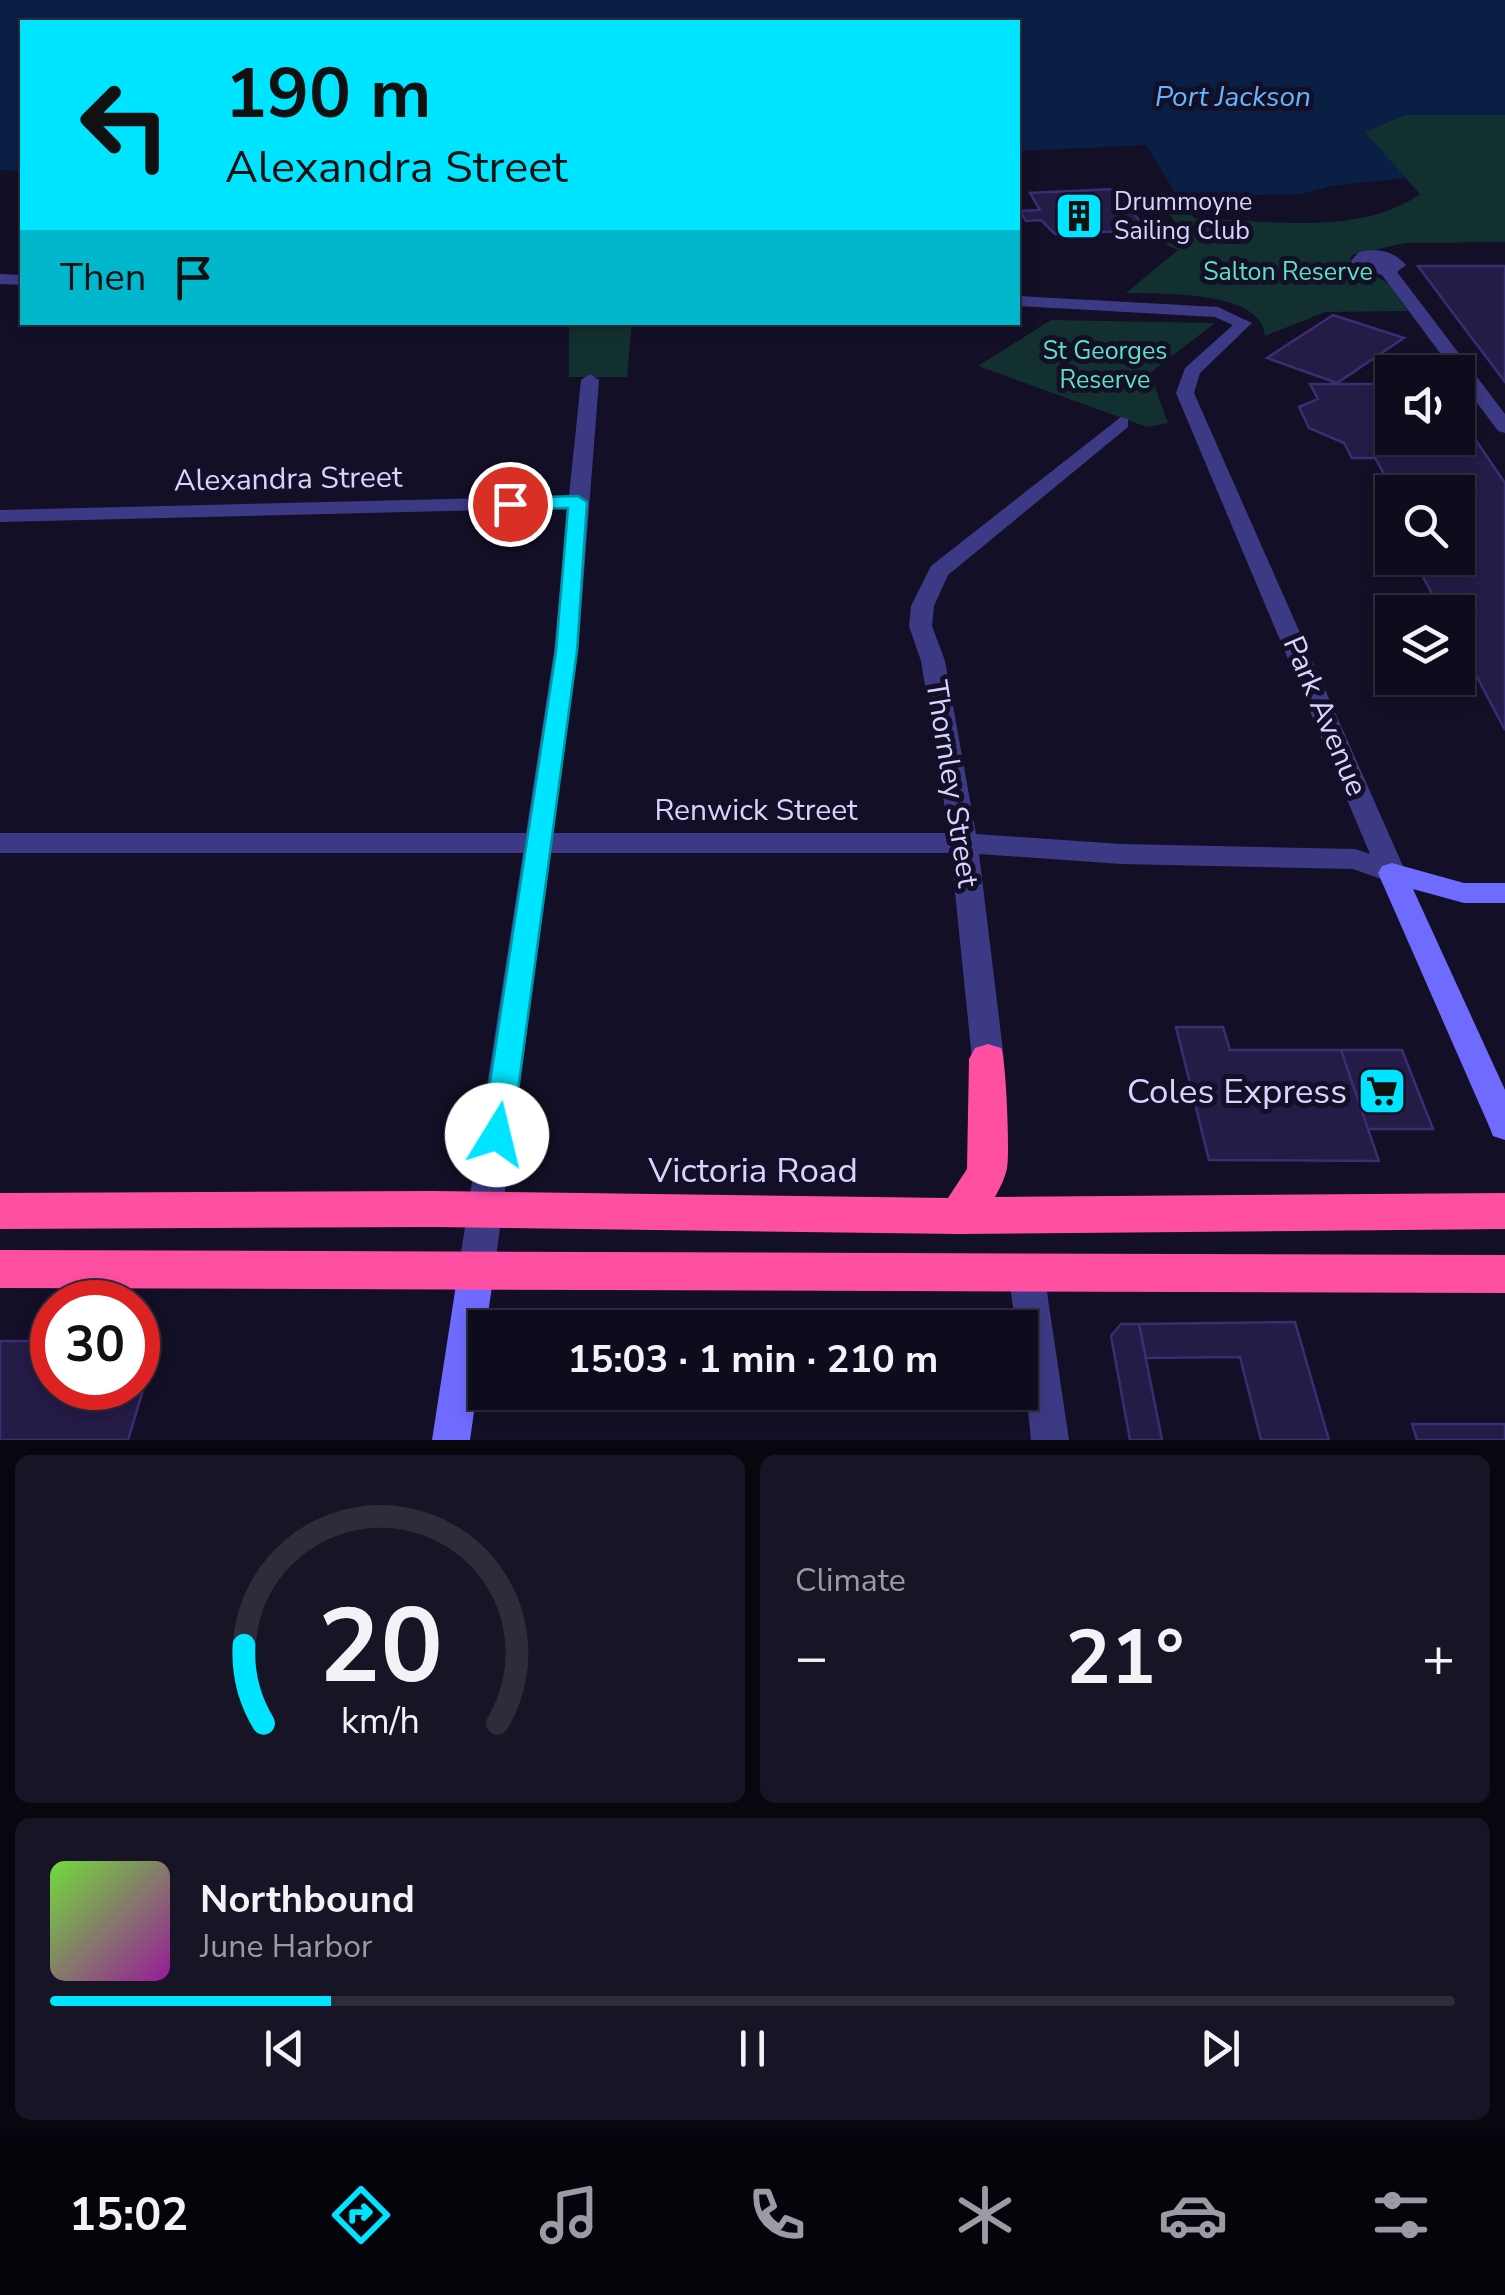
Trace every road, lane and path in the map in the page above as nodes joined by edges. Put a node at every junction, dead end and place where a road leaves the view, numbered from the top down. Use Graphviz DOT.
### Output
graph roads {
  1 [pos="1387,270"];
  2 [pos="1020,301"];
  3 [pos="590,380"];
  4 [pos="1122,423"];
  5 [pos="1505,427"];
  6 [pos="578,502"];
  7 [pos="0,516"];
  8 [pos="542,840"];
  9 [pos="964,843"];
  10 [pos="0,844"];
  11 [pos="1392,873"];
  12 [pos="1505,893"];
  13 [pos="988,1059"];
  14 [pos="1505,1126"];
  15 [pos="1505,1211"];
  16 [pos="0,1212"];
  17 [pos="485,1212"];
  18 [pos="958,1216"];
  19 [pos="0,1269"];
  20 [pos="476,1272"];
  21 [pos="1026,1272"];
  22 [pos="1505,1274"];
  23 [pos="451,1440"];
  24 [pos="1050,1440"];
  1 -- 5 [label="street"];
  2 -- 11 [label="street, Park Avenue"];
  3 -- 6 [label="street"];
  4 -- 9 [label="street, Thornley Street"];
  6 -- 7 [label="street, Alexandra Street"];
  6 -- 8 [label="street"];
  8 -- 9 [label="street, Renwick Street"];
  8 -- 10 [label="street, Renwick Street"];
  8 -- 17 [label="street"];
  9 -- 11 [label="street, Renwick Street"];
  9 -- 13 [label="street, Thornley Street"];
  11 -- 12 [label="street, Renwick Street"];
  11 -- 14 [label="street, Park Avenue"];
  13 -- 18 [label="highway"];
  15 -- 18 [label="highway, Victoria Road"];
  16 -- 17 [label="highway, Victoria Road"];
  17 -- 18 [label="highway, Victoria Road"];
  17 -- 20 [label="street"];
  19 -- 20 [label="highway"];
  20 -- 21 [label="highway"];
  20 -- 23 [label="street"];
  21 -- 22 [label="highway"];
  21 -- 24 [label="street"];
}
